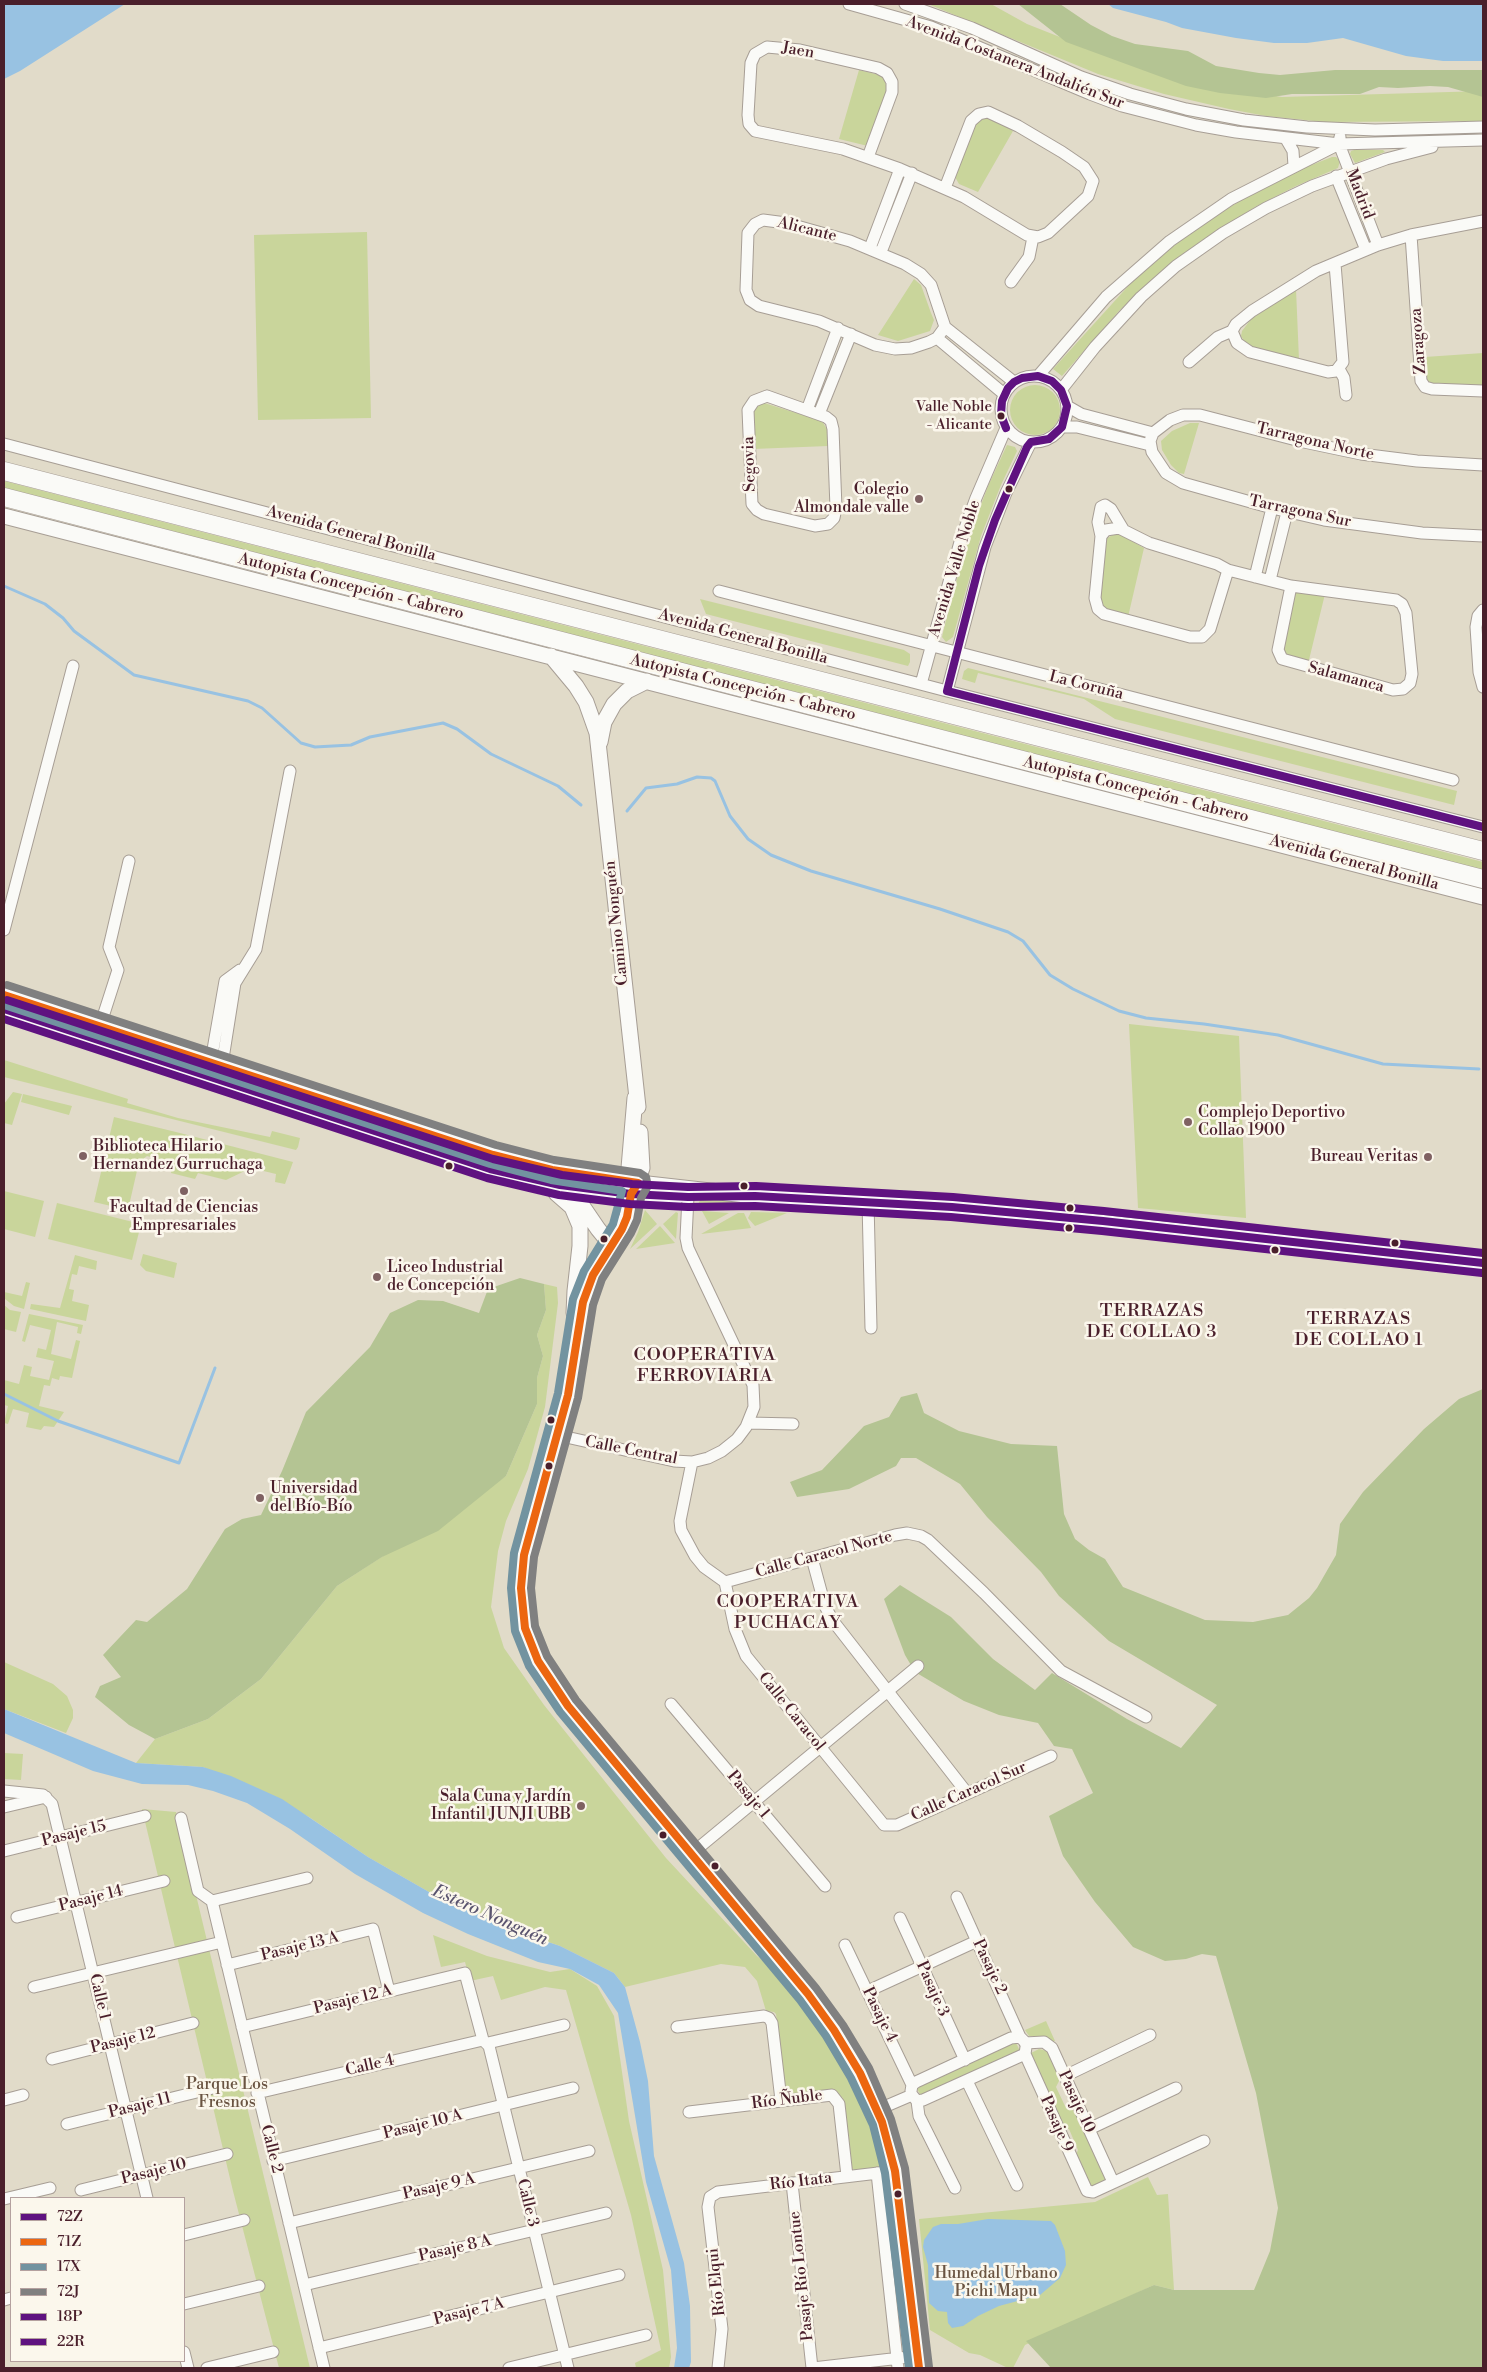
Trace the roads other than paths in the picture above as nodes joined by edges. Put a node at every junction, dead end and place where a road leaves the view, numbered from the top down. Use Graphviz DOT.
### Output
graph roads {
  1 [pos="849,4"];
  2 [pos="905,4"];
  3 [pos="1156,101"];
  4 [pos="1152,114"];
  5 [pos="1483,127"];
  6 [pos="1340,129"];
  7 [pos="1286,139"];
  8 [pos="1483,140"];
  9 [pos="1456,141"];
  10 [pos="1339,144"];
  11 [pos="868,157"];
  12 [pos="1294,166"];
  13 [pos="900,169"];
  14 [pos="1350,171"];
  15 [pos="912,174"];
  16 [pos="1336,176"];
  17 [pos="945,188"];
  18 [pos="1483,221"];
  19 [pos="1411,235"];
  20 [pos="1033,237"];
  21 [pos="1378,245"];
  22 [pos="870,248"];
  23 [pos="1366,250"];
  24 [pos="881,252"];
  25 [pos="1335,264"];
  26 [pos="1011,282"];
  27 [pos="945,327"];
  28 [pos="838,328"];
  29 [pos="1232,331"];
  30 [pos="851,334"];
  31 [pos="937,338"];
  32 [pos="1189,362"];
  33 [pos="1339,369"];
  34 [pos="1038,376"];
  35 [pos="1014,382"];
  36 [pos="1061,390"];
  37 [pos="1483,391"];
  38 [pos="1004,394"];
  39 [pos="1346,395"];
  40 [pos="1067,406"];
  41 [pos="807,410"];
  42 [pos="819,414"];
  43 [pos="1062,427"];
  44 [pos="1006,428"];
  45 [pos="1153,433"];
  46 [pos="1031,442"];
  47 [pos="4,444"];
  48 [pos="1150,445"];
  49 [pos="1483,465"];
  50 [pos="4,471"];
  51 [pos="4,497"];
  52 [pos="1272,508"];
  53 [pos="1287,512"];
  54 [pos="4,516"];
  55 [pos="1123,529"];
  56 [pos="1101,536"];
  57 [pos="1483,536"];
  58 [pos="1228,570"];
  59 [pos="1255,577"];
  60 [pos="1270,580"];
  61 [pos="1291,586"];
  62 [pos="719,591"];
  63 [pos="1483,610"];
  64 [pos="932,646"];
  65 [pos="957,652"];
  66 [pos="550,655"];
  67 [pos="73,666"];
  68 [pos="646,681"];
  69 [pos="921,684"];
  70 [pos="1483,687"];
  71 [pos="947,691"];
  72 [pos="599,748"];
  73 [pos="290,772"];
  74 [pos="1453,780"];
  75 [pos="1483,827"];
  76 [pos="1483,852"];
  77 [pos="130,861"];
  78 [pos="1483,879"];
  79 [pos="1483,897"];
  80 [pos="4,930"];
  81 [pos="4,995"];
  82 [pos="4,1009"];
  83 [pos="100,1026"];
  84 [pos="216,1063"];
  85 [pos="519,1177"];
  86 [pos="633,1186"];
  87 [pos="556,1193"];
  88 [pos="755,1196"];
  89 [pos="688,1197"];
  90 [pos="868,1202"];
  91 [pos="612,1246"];
  92 [pos="1483,1263"];
  93 [pos="871,1328"];
  94 [pos="576,1335"];
  95 [pos="749,1423"];
  96 [pos="793,1424"];
  97 [pos="557,1435"];
  98 [pos="692,1462"];
  99 [pos="812,1558"];
  100 [pos="725,1582"];
  101 [pos="918,1666"];
  102 [pos="888,1690"];
  103 [pos="671,1704"];
  104 [pos="1146,1717"];
  105 [pos="819,1746"];
  106 [pos="1051,1756"];
  107 [pos="4,1790"];
  108 [pos="967,1792"];
  109 [pos="47,1797"];
  110 [pos="753,1802"];
  111 [pos="4,1807"];
  112 [pos="144,1816"];
  113 [pos="181,1818"];
  114 [pos="887,1826"];
  115 [pos="60,1837"];
  116 [pos="4,1851"];
  117 [pos="691,1854"];
  118 [pos="307,1878"];
  119 [pos="164,1881"];
  120 [pos="824,1886"];
  121 [pos="957,1897"];
  122 [pos="212,1901"];
  123 [pos="76,1902"];
  124 [pos="17,1917"];
  125 [pos="900,1918"];
  126 [pos="977,1941"];
  127 [pos="222,1942"];
  128 [pos="845,1945"];
  129 [pos="227,1965"];
  130 [pos="922,1966"];
  131 [pos="93,1972"];
  132 [pos="465,1973"];
  133 [pos="34,1987"];
  134 [pos="389,1992"];
  135 [pos="868,1992"];
  136 [pos="193,2024"];
  137 [pos="564,2025"];
  138 [pos="242,2027"];
  139 [pos="677,2027"];
  140 [pos="1150,2035"];
  141 [pos="485,2041"];
  142 [pos="110,2044"];
  143 [pos="1023,2045"];
  144 [pos="52,2058"];
  145 [pos="964,2060"];
  146 [pos="1065,2076"];
  147 [pos="967,2081"];
  148 [pos="213,2088"];
  149 [pos="573,2088"];
  150 [pos="1176,2088"];
  151 [pos="257,2093"];
  152 [pos="914,2094"];
  153 [pos="23,2095"];
  154 [pos="4,2100"];
  155 [pos="781,2100"];
  156 [pos="504,2105"];
  157 [pos="126,2109"];
  158 [pos="877,2110"];
  159 [pos="689,2112"];
  160 [pos="67,2124"];
  161 [pos="1089,2130"];
  162 [pos="1204,2141"];
  163 [pos="589,2151"];
  164 [pos="227,2154"];
  165 [pos="274,2161"];
  166 [pos="519,2168"];
  167 [pos="895,2171"];
  168 [pos="877,2173"];
  169 [pos="141,2175"];
  170 [pos="847,2176"];
  171 [pos="1113,2182"];
  172 [pos="792,2183"];
  173 [pos="1017,2185"];
  174 [pos="50,2188"];
  175 [pos="955,2188"];
  176 [pos="82,2190"];
  177 [pos="22,2196"];
  178 [pos="147,2197"];
  179 [pos="710,2197"];
  180 [pos="606,2213"];
  181 [pos="244,2220"];
  182 [pos="289,2223"];
  183 [pos="534,2230"];
  184 [pos="185,2235"];
  185 [pos="619,2275"];
  186 [pos="304,2285"];
  187 [pos="259,2286"];
  188 [pos="549,2292"];
  189 [pos="185,2304"];
  190 [pos="646,2335"];
  191 [pos="319,2348"];
  192 [pos="273,2352"];
  193 [pos="564,2355"];
  194 [pos="918,2362"];
  195 [pos="898,2363"];
  196 [pos="208,2368"];
  197 [pos="324,2368"];
  198 [pos="508,2368"];
  199 [pos="568,2368"];
  200 [pos="718,2368"];
  201 [pos="812,2368"];
  1 -- 4 [label="street, Avenida Costanera Andalién Sur"];
  2 -- 3 [label="street, Avenida Costanera Andalién Sur"];
  3 -- 4 [label="street"];
  3 -- 6 [label="street, Avenida Costanera Andalién Sur"];
  4 -- 7 [label="street, Avenida Costanera Andalién Sur"];
  5 -- 6 [label="street, Avenida Costanera Andalién Sur"];
  6 -- 10 [label="street, Madrid"];
  7 -- 10 [label="street, Avenida Costanera Andalién Sur"];
  7 -- 12 [label="street"];
  8 -- 9 [label="street, Avenida Costanera Andalién Sur"];
  9 -- 10 [label="street, Avenida Costanera Andalién Sur"];
  9 -- 14 [label="street"];
  10 -- 12 [label="street"];
  10 -- 14 [label="street, Madrid"];
  11 -- 11 [label="street, Jaen"];
  11 -- 13 [label="street, Jaen"];
  12 -- 34 [label="street"];
  13 -- 15 [label="street, Jaen"];
  13 -- 22 [label="street"];
  14 -- 16 [label="street"];
  14 -- 21 [label="street, Madrid"];
  15 -- 17 [label="street, Jaen"];
  15 -- 24 [label="street"];
  16 -- 23 [label="street, Madrid"];
  16 -- 36 [label="street"];
  17 -- 20 [label="street, Jaen"];
  17 -- 20 [label="street"];
  18 -- 19 [label="street"];
  19 -- 21 [label="street"];
  19 -- 37 [label="street, Zaragoza"];
  20 -- 26 [label="street"];
  21 -- 23 [label="street"];
  22 -- 24 [label="street, Alicante"];
  22 -- 28 [label="street, Alicante"];
  23 -- 25 [label="street"];
  24 -- 27 [label="street, Alicante"];
  25 -- 29 [label="street"];
  25 -- 33 [label="street"];
  27 -- 31 [label="street"];
  27 -- 35 [label="street"];
  28 -- 30 [label="street, Alicante"];
  28 -- 41 [label="street"];
  29 -- 32 [label="street"];
  29 -- 33 [label="street"];
  30 -- 31 [label="street, Alicante"];
  30 -- 42 [label="street"];
  31 -- 38 [label="street"];
  33 -- 39 [label="street"];
  34 -- 35 [label="street"];
  34 -- 36 [label="street"];
  35 -- 38 [label="street"];
  36 -- 40 [label="street"];
  38 -- 44 [label="street"];
  40 -- 43 [label="street"];
  40 -- 45 [label="street"];
  41 -- 42 [label="street, Segovia"];
  41 -- 42 [label="street, Segovia"];
  43 -- 46 [label="street"];
  43 -- 48 [label="street"];
  44 -- 46 [label="street"];
  44 -- 64 [label="street, Avenida Valle Noble"];
  45 -- 48 [label="street"];
  45 -- 49 [label="street, Tarragona Norte"];
  46 -- 65 [label="street, Avenida Valle Noble"];
  47 -- 69 [label="street, Avenida General Bonilla"];
  48 -- 52 [label="street, Tarragona Sur"];
  50 -- 76 [label="highway, Autopista Concepción - Cabrero"];
  51 -- 78 [label="highway, Autopista Concepción - Cabrero"];
  52 -- 53 [label="street, Tarragona Sur"];
  52 -- 59 [label="street"];
  53 -- 57 [label="street, Tarragona Sur"];
  53 -- 60 [label="street"];
  54 -- 66 [label="main road, Avenida General Bonilla"];
  55 -- 56 [label="street"];
  55 -- 56 [label="street, Salamanca"];
  55 -- 58 [label="street, Salamanca"];
  56 -- 58 [label="street, Salamanca"];
  58 -- 59 [label="street, Salamanca"];
  59 -- 60 [label="street, Salamanca"];
  60 -- 61 [label="street, Salamanca"];
  61 -- 61 [label="street, Salamanca"];
  62 -- 64 [label="street, La Coruña"];
  63 -- 70 [label="street"];
  64 -- 65 [label="street, La Coruña"];
  64 -- 69 [label="street, Avenida Valle Noble"];
  65 -- 71 [label="street, Avenida Valle Noble"];
  65 -- 74 [label="street, La Coruña"];
  66 -- 68 [label="main road, Avenida General Bonilla"];
  66 -- 72 [label="main road, Camino Nonguén"];
  67 -- 80 [label="street"];
  68 -- 72 [label="main road, Camino Nonguén"];
  68 -- 79 [label="main road, Avenida General Bonilla"];
  69 -- 71 [label="street, Avenida General Bonilla"];
  71 -- 75 [label="street, Avenida General Bonilla"];
  72 -- 86 [label="main road, Camino Nonguén"];
  73 -- 84 [label="street"];
  77 -- 83 [label="street"];
  81 -- 83 [label="main road"];
  82 -- 85 [label="main road"];
  83 -- 84 [label="main road"];
  84 -- 86 [label="main road"];
  85 -- 86 [label="main road"];
  85 -- 87 [label="main road"];
  86 -- 88 [label="main road"];
  86 -- 89 [label="main road"];
  86 -- 91 [label="main road, Camino Nonguén"];
  87 -- 91 [label="main road"];
  87 -- 94 [label="main road"];
  88 -- 89 [label="main road"];
  88 -- 90 [label="main road"];
  89 -- 95 [label="street, Calle Central"];
  90 -- 92 [label="main road"];
  90 -- 93 [label="street"];
  91 -- 94 [label="main road, Camino Nonguén"];
  94 -- 97 [label="main road, Camino Nonguén"];
  95 -- 96 [label="street"];
  95 -- 98 [label="street, Calle Central"];
  97 -- 98 [label="street, Calle Central"];
  97 -- 117 [label="main road, Camino Nonguén"];
  98 -- 100 [label="street"];
  99 -- 100 [label="street, Calle Caracol Norte"];
  99 -- 102 [label="street"];
  99 -- 104 [label="street, Calle Caracol Norte"];
  100 -- 105 [label="street, Calle Caracol"];
  101 -- 102 [label="street"];
  102 -- 105 [label="street"];
  102 -- 108 [label="street"];
  103 -- 110 [label="street, Pasaje 1"];
  105 -- 110 [label="street"];
  105 -- 114 [label="street, Calle Caracol"];
  106 -- 108 [label="street, Calle Caracol Sur"];
  107 -- 109 [label="street"];
  108 -- 114 [label="street, Calle Caracol Sur"];
  109 -- 111 [label="street"];
  109 -- 115 [label="street, Calle 1"];
  110 -- 117 [label="street"];
  110 -- 120 [label="street, Pasaje 1"];
  112 -- 115 [label="street, Pasaje 15"];
  113 -- 122 [label="street"];
  115 -- 116 [label="street, Pasaje 15"];
  115 -- 123 [label="street, Calle 1"];
  117 -- 158 [label="main road, Camino Nonguén"];
  118 -- 122 [label="street"];
  119 -- 123 [label="street, Pasaje 14"];
  121 -- 126 [label="street, Pasaje 2"];
  122 -- 127 [label="street, Calle 2"];
  123 -- 124 [label="street, Pasaje 14"];
  123 -- 131 [label="street, Calle 1"];
  125 -- 130 [label="street, Pasaje 3"];
  126 -- 130 [label="street"];
  126 -- 143 [label="street, Pasaje 2"];
  127 -- 129 [label="street, Calle 2"];
  127 -- 131 [label="street"];
  128 -- 135 [label="street, Pasaje 4"];
  129 -- 134 [label="street, Pasaje 13 A"];
  129 -- 138 [label="street, Calle 2"];
  130 -- 135 [label="street"];
  130 -- 145 [label="street, Pasaje 3"];
  131 -- 133 [label="street"];
  131 -- 142 [label="street, Calle 1"];
  132 -- 134 [label="street, Pasaje 12 A"];
  132 -- 141 [label="street, Calle 3"];
  134 -- 138 [label="street, Pasaje 12 A"];
  135 -- 152 [label="street, Pasaje 4"];
  136 -- 142 [label="street, Pasaje 12"];
  137 -- 141 [label="street, Calle 4"];
  138 -- 151 [label="street, Calle 2"];
  139 -- 155 [label="street"];
  140 -- 146 [label="street"];
  141 -- 151 [label="street, Calle 4"];
  141 -- 156 [label="street, Calle 3"];
  142 -- 144 [label="street, Pasaje 12"];
  142 -- 157 [label="street, Calle 1"];
  143 -- 145 [label="street"];
  143 -- 146 [label="street, Pasaje 10"];
  143 -- 147 [label="street"];
  143 -- 171 [label="street, Pasaje 9"];
  145 -- 152 [label="street"];
  146 -- 161 [label="street, Pasaje 10"];
  147 -- 152 [label="street"];
  147 -- 173 [label="street"];
  148 -- 157 [label="street, Pasaje 11"];
  149 -- 156 [label="street, Pasaje 10 A"];
  150 -- 161 [label="street"];
  151 -- 165 [label="street, Calle 2"];
  152 -- 158 [label="street"];
  152 -- 175 [label="street, Pasaje 4"];
  153 -- 154 [label="street"];
  155 -- 159 [label="street, Río Ñuble"];
  155 -- 170 [label="street, Río Ñuble"];
  156 -- 165 [label="street, Pasaje 10 A"];
  156 -- 166 [label="street, Calle 3"];
  157 -- 160 [label="street, Pasaje 11"];
  157 -- 169 [label="street, Calle 1"];
  158 -- 167 [label="main road, Camino Nonguén"];
  161 -- 171 [label="street, Pasaje 10"];
  162 -- 171 [label="street"];
  163 -- 166 [label="street, Pasaje 9 A"];
  164 -- 169 [label="street, Pasaje 10"];
  165 -- 182 [label="street, Calle 2"];
  166 -- 182 [label="street, Pasaje 9 A"];
  166 -- 183 [label="street, Calle 3"];
  167 -- 168 [label="street, Río Itata"];
  167 -- 194 [label="main road, Camino Nonguén"];
  168 -- 170 [label="street, Río Itata"];
  168 -- 195 [label="street"];
  169 -- 176 [label="street, Pasaje 10"];
  169 -- 178 [label="street, Calle 1"];
  170 -- 172 [label="street, Río Itata"];
  172 -- 179 [label="street, Río Itata"];
  172 -- 201 [label="street, Pasaje Río Lontue"];
  174 -- 177 [label="street"];
  179 -- 200 [label="street, Río Elqui"];
  180 -- 183 [label="street, Pasaje 8 A"];
  181 -- 184 [label="street"];
  182 -- 186 [label="street, Calle 2"];
  183 -- 186 [label="street, Pasaje 8 A"];
  183 -- 188 [label="street, Calle 3"];
  185 -- 188 [label="street, Pasaje 7 A"];
  186 -- 191 [label="street, Calle 2"];
  187 -- 189 [label="street"];
  188 -- 191 [label="street, Pasaje 7 A"];
  188 -- 193 [label="street, Calle 3"];
  190 -- 193 [label="street"];
  191 -- 197 [label="street, Calle 2"];
  192 -- 196 [label="street"];
  193 -- 198 [label="street"];
  193 -- 199 [label="street, Calle 3"];
  194 -- 195 [label="street"];
  195 -- 201 [label="street"];
}
